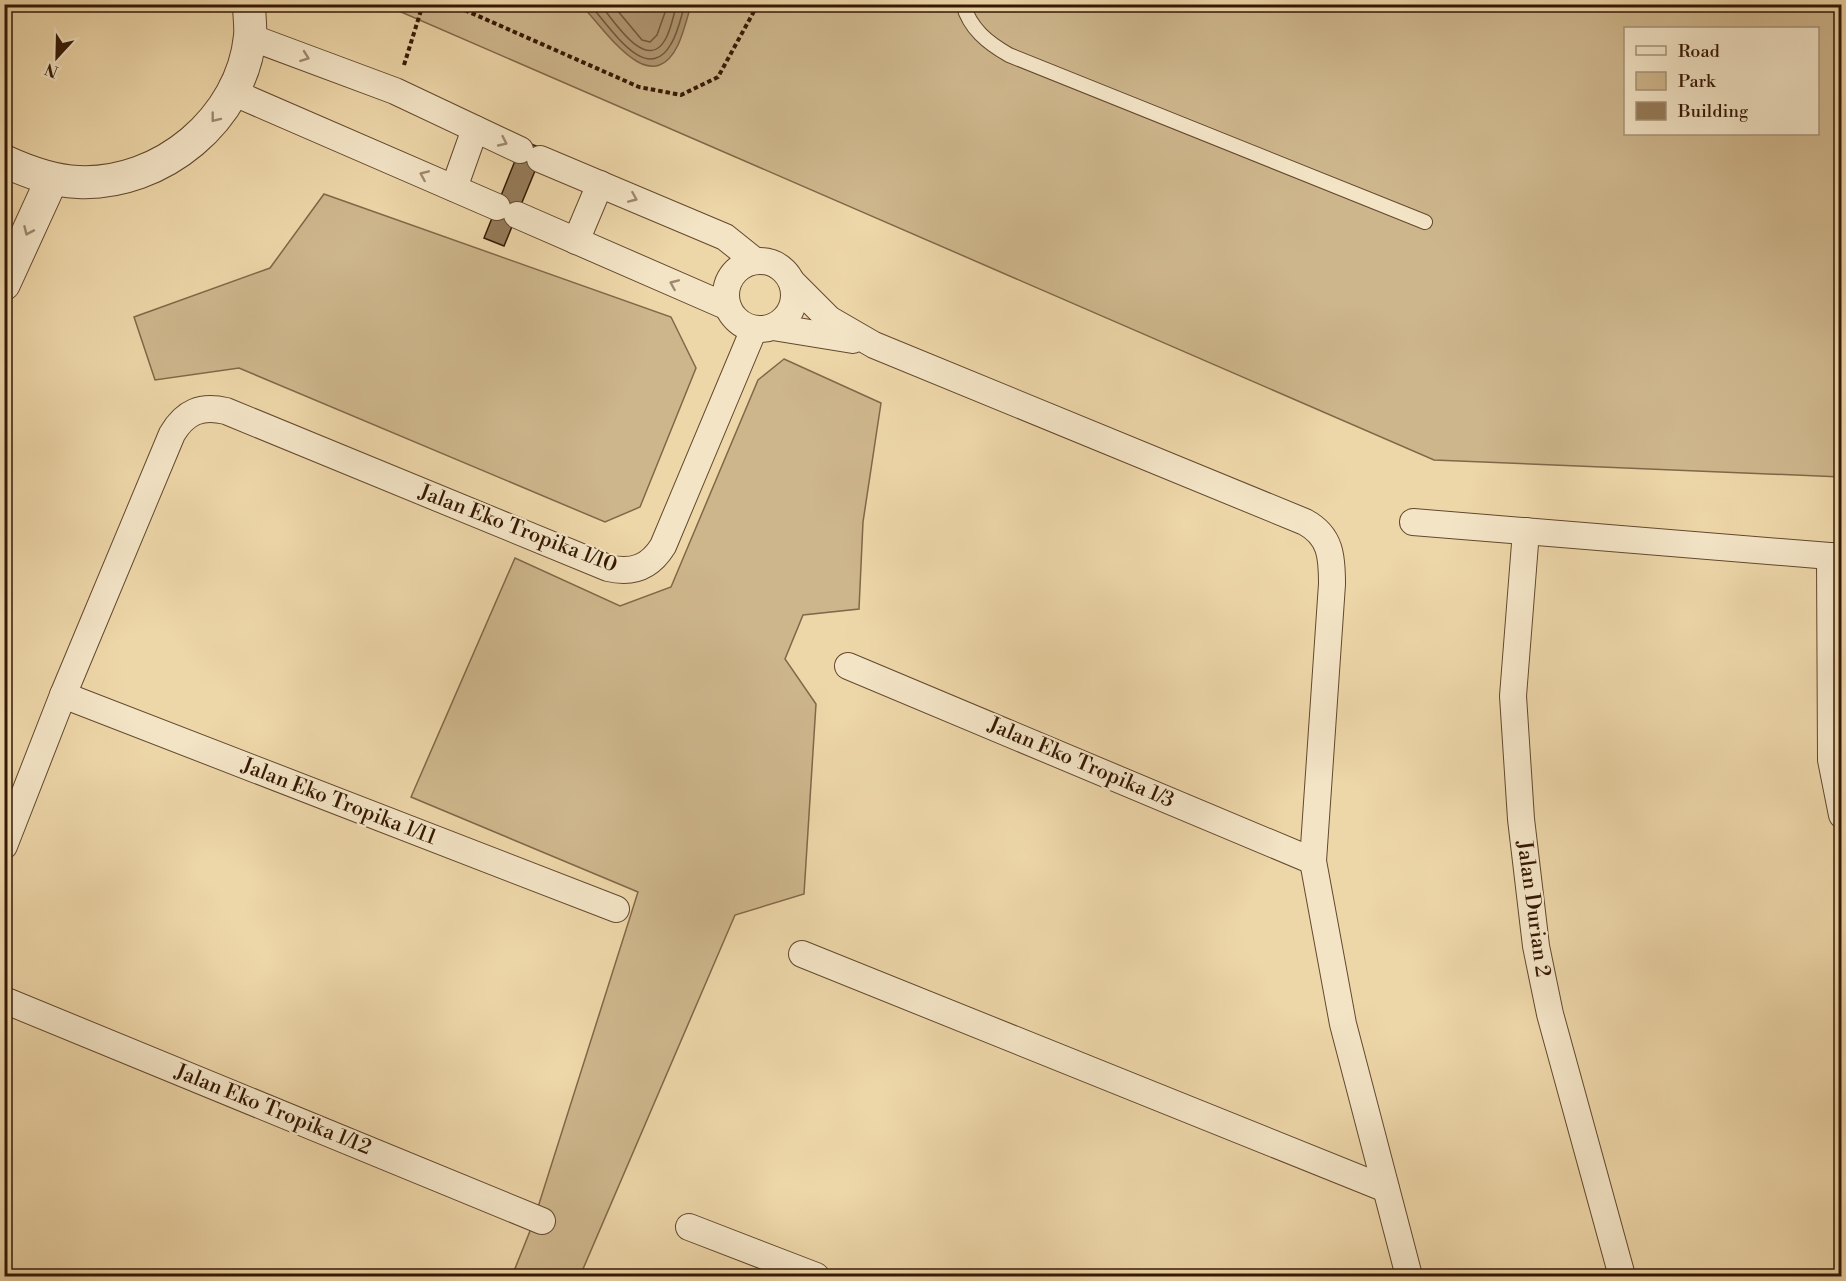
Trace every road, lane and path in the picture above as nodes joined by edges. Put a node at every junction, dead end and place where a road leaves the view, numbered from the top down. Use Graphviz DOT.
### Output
graph roads {
  1 [pos="249,4"];
  2 [pos="423,4"];
  3 [pos="451,4"];
  4 [pos="758,4"];
  5 [pos="963,4"];
  6 [pos="250,37"];
  7 [pos="395,91"];
  8 [pos="232,92"];
  9 [pos="475,129"];
  10 [pos="4,161"];
  11 [pos="52,179"];
  12 [pos="600,184"];
  13 [pos="454,188"];
  14 [pos="1425,222"];
  15 [pos="576,241"];
  16 [pos="755,261"];
  17 [pos="792,282"];
  18 [pos="4,284"];
  19 [pos="728,307"];
  20 [pos="764,328"];
  21 [pos="874,345"];
  22 [pos="1413,522"];
  23 [pos="1526,531"];
  24 [pos="1836,556"];
  25 [pos="848,666"];
  26 [pos="63,695"];
  27 [pos="1842,815"];
  28 [pos="4,846"];
  29 [pos="1313,861"];
  30 [pos="616,909"];
  31 [pos="802,954"];
  32 [pos="4,1000"];
  33 [pos="1386,1189"];
  34 [pos="542,1221"];
  35 [pos="689,1227"];
  36 [pos="816,1276"];
  37 [pos="1409,1276"];
  38 [pos="1622,1276"];
  1 -- 6 [label="street"];
  2 -- 7 [label="path"];
  3 -- 4 [label="path"];
  5 -- 14 [label="lane"];
  6 -- 7 [label="street, one-way"];
  6 -- 8 [label="street"];
  7 -- 9 [label="street"];
  8 -- 11 [label="street, one-way"];
  13 -- 8 [label="street, one-way"];
  9 -- 12 [label="street, one-way"];
  9 -- 13 [label="street"];
  10 -- 11 [label="street"];
  11 -- 18 [label="street, one-way"];
  12 -- 15 [label="street"];
  12 -- 16 [label="street, one-way"];
  13 -- 15 [label="street"];
  19 -- 15 [label="street, one-way"];
  16 -- 17 [label="street"];
  16 -- 19 [label="street"];
  17 -- 20 [label="street"];
  17 -- 21 [label="street"];
  19 -- 20 [label="street"];
  20 -- 21 [label="street"];
  20 -- 26 [label="street, Jalan Eko Tropika 1/10"];
  21 -- 29 [label="street"];
  22 -- 23 [label="street"];
  23 -- 24 [label="street"];
  23 -- 38 [label="street, Jalan Durian 2"];
  24 -- 27 [label="street"];
  25 -- 29 [label="street, Jalan Eko Tropika 1/3"];
  26 -- 28 [label="street"];
  26 -- 30 [label="street, Jalan Eko Tropika 1/11"];
  29 -- 33 [label="street"];
  31 -- 33 [label="street"];
  32 -- 34 [label="street, Jalan Eko Tropika 1/12"];
  33 -- 37 [label="street"];
  35 -- 36 [label="street"];
}
